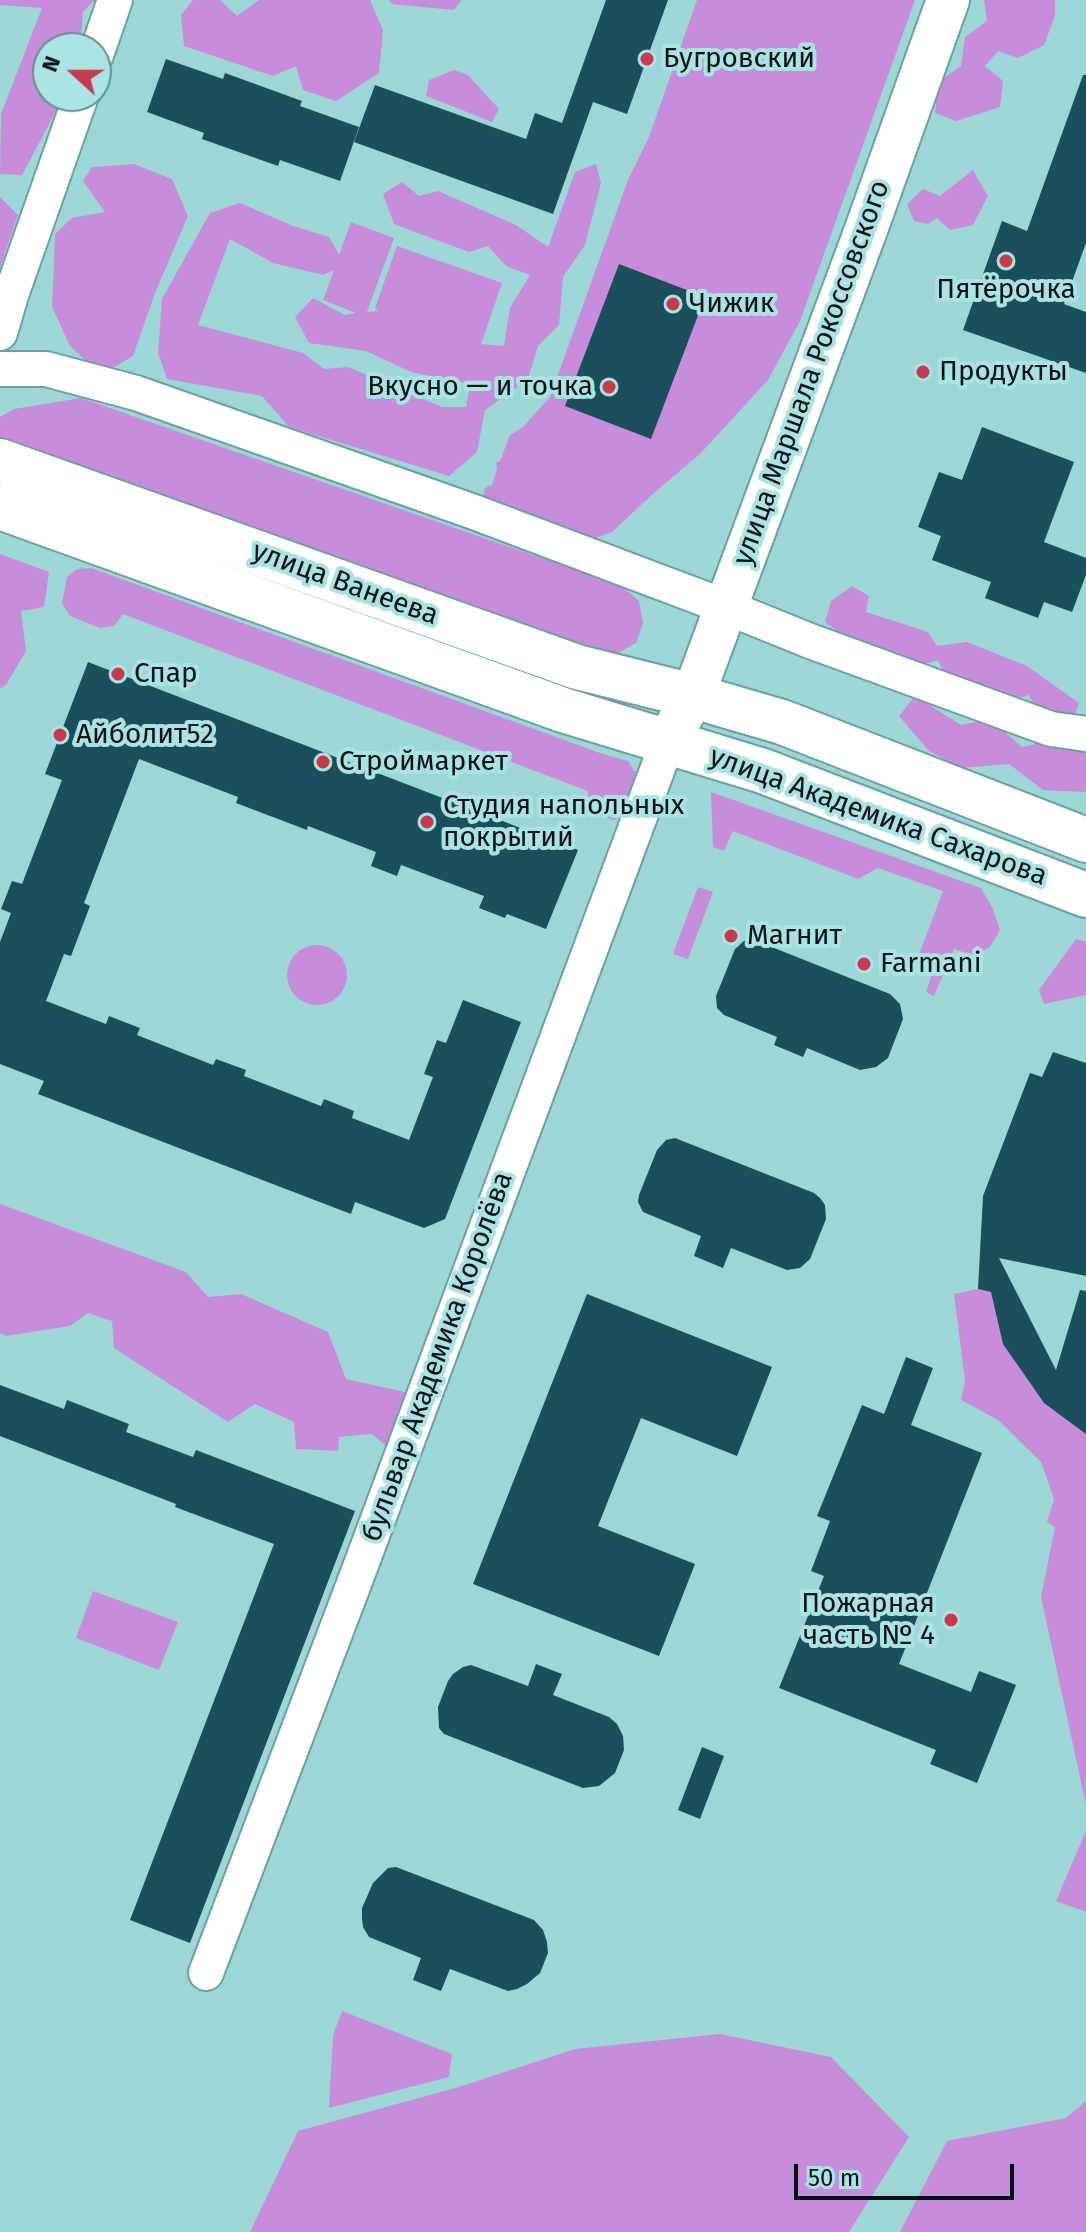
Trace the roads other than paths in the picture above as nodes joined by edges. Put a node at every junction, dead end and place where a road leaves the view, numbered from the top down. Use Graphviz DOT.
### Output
graph roads {
  1 [pos="115,0"];
  2 [pos="948,0"];
  3 [pos="104,32"];
  4 [pos="75,112"];
  5 [pos="0,333"];
  6 [pos="0,369"];
  7 [pos="0,461"];
  8 [pos="0,507"];
  9 [pos="726,607"];
  10 [pos="693,696"];
  11 [pos="1086,734"];
  12 [pos="668,741"];
  13 [pos="1086,840"];
  14 [pos="1086,895"];
  15 [pos="206,1973"];
  1 -- 3 [label="street"];
  2 -- 9 [label="street, улица Маршала Рокоссовского"];
  4 -- 5 [label="street"];
  6 -- 9 [label="street"];
  7 -- 10 [label="main road, улица Ванеева"];
  8 -- 12 [label="main road, улица Ванеева"];
  9 -- 10 [label="street, улица Маршала Рокоссовского"];
  9 -- 11 [label="street"];
  10 -- 12 [label="street, улица Маршала Рокоссовского"];
  10 -- 13 [label="main road, улица Академика Сахарова"];
  12 -- 14 [label="main road, улица Академика Сахарова"];
  12 -- 15 [label="street, бульвар Академика Королёва"];
}
